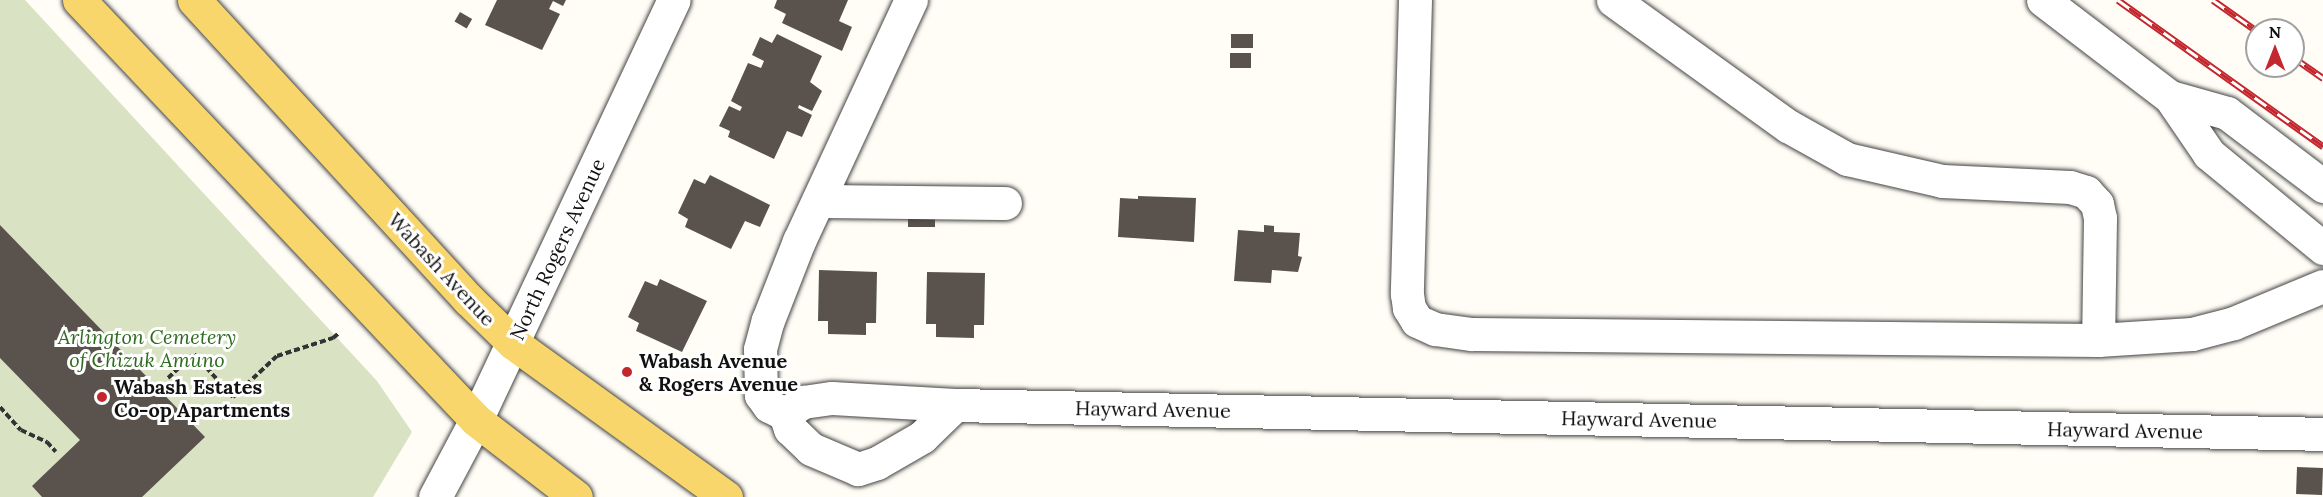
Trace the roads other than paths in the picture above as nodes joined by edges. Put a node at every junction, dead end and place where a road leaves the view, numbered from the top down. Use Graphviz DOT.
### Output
graph roads {
  1 [pos="79,0"];
  2 [pos="194,0"];
  3 [pos="674,0"];
  4 [pos="911,0"];
  5 [pos="1415,0"];
  6 [pos="1613,0"];
  7 [pos="2043,0"];
  8 [pos="2170,98"];
  9 [pos="2323,186"];
  10 [pos="818,201"];
  11 [pos="1005,203"];
  12 [pos="2323,248"];
  13 [pos="2323,286"];
  14 [pos="2098,340"];
  15 [pos="513,343"];
  16 [pos="955,405"];
  17 [pos="785,414"];
  18 [pos="476,420"];
  19 [pos="2323,434"];
  20 [pos="435,497"];
  21 [pos="576,497"];
  22 [pos="726,497"];
  1 -- 18 [label="main road"];
  2 -- 15 [label="main road, Wabash Avenue"];
  3 -- 15 [label="street, North Rogers Avenue"];
  4 -- 10 [label="street"];
  5 -- 14 [label="street"];
  6 -- 14 [label="street"];
  7 -- 8 [label="street"];
  8 -- 9 [label="street"];
  8 -- 12 [label="street"];
  10 -- 11 [label="street"];
  10 -- 17 [label="street"];
  13 -- 14 [label="street"];
  15 -- 18 [label="street, North Rogers Avenue"];
  15 -- 22 [label="main road, Wabash Avenue"];
  16 -- 17 [label="street, Hayward Avenue"];
  16 -- 17 [label="street"];
  16 -- 19 [label="street, Hayward Avenue"];
  18 -- 20 [label="street, North Rogers Avenue"];
  18 -- 21 [label="main road"];
}
